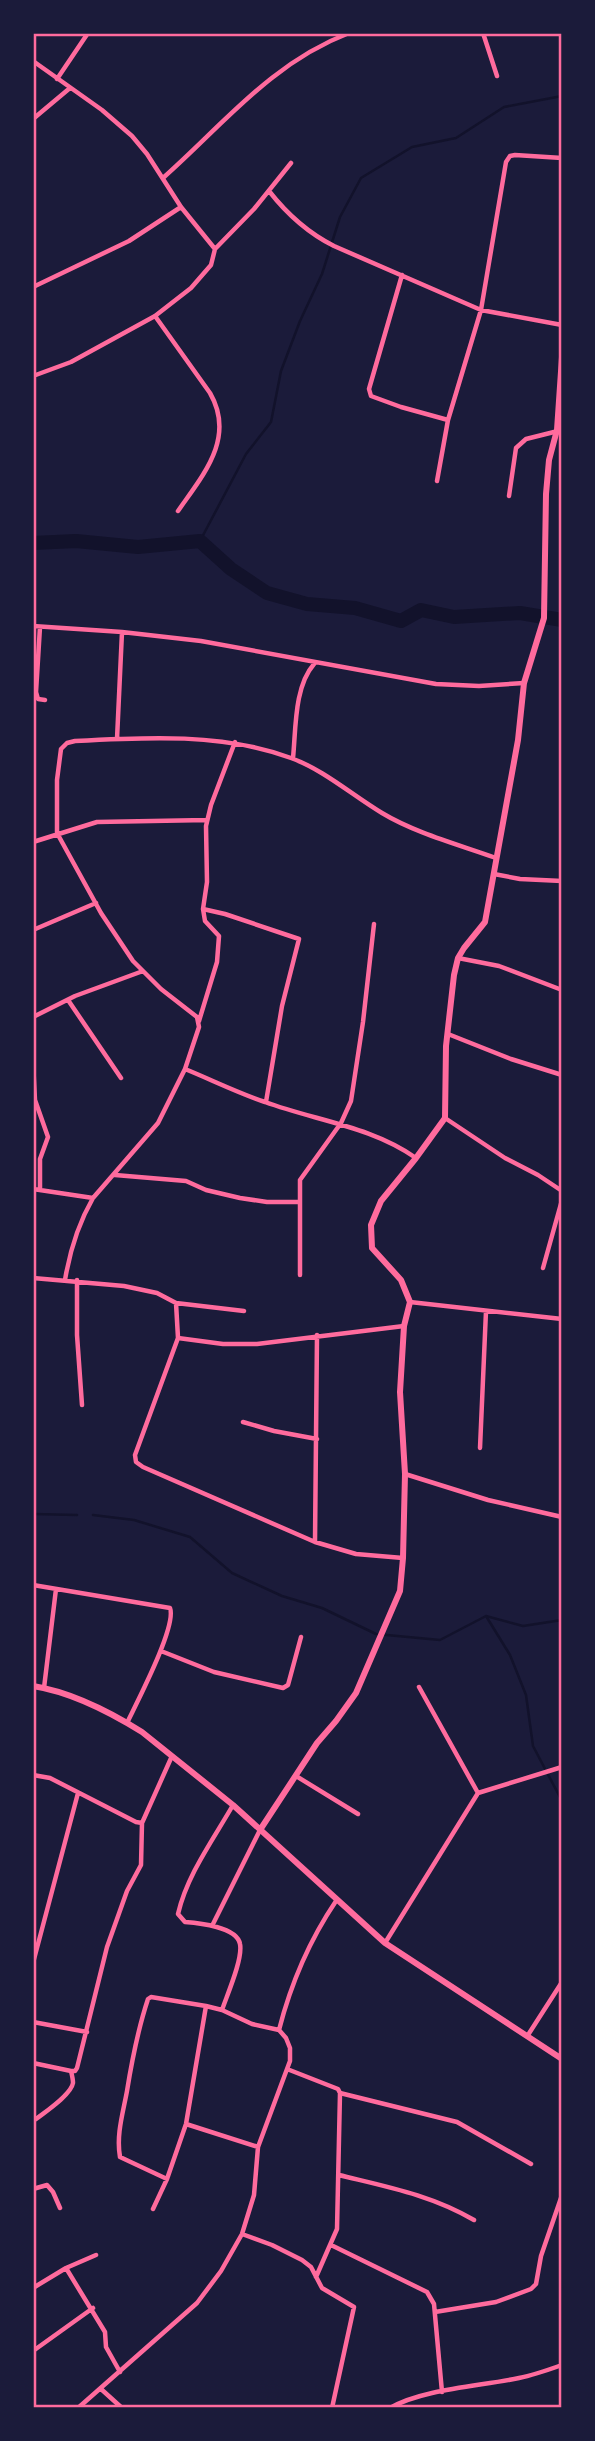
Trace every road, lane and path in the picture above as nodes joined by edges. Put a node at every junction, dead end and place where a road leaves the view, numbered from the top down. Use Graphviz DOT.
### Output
graph roads {
  1 [pos="88,33"];
  2 [pos="349,33"];
  3 [pos="484,33"];
  4 [pos="33,61"];
  5 [pos="497,76"];
  6 [pos="58,79"];
  7 [pos="70,89"];
  8 [pos="33,119"];
  9 [pos="562,158"];
  10 [pos="291,163"];
  11 [pos="163,178"];
  12 [pos="269,191"];
  13 [pos="181,207"];
  14 [pos="215,249"];
  15 [pos="401,275"];
  16 [pos="33,286"];
  17 [pos="481,310"];
  18 [pos="155,316"];
  19 [pos="562,325"];
  20 [pos="562,357"];
  21 [pos="33,376"];
  22 [pos="448,420"];
  23 [pos="559,430"];
  24 [pos="437,481"];
  25 [pos="509,496"];
  26 [pos="178,510"];
  27 [pos="33,626"];
  28 [pos="40,626"];
  29 [pos="122,632"];
  30 [pos="315,663"];
  31 [pos="524,683"];
  32 [pos="45,700"];
  33 [pos="117,739"];
  34 [pos="234,742"];
  35 [pos="293,758"];
  36 [pos="207,820"];
  37 [pos="57,833"];
  38 [pos="33,842"];
  39 [pos="496,858"];
  40 [pos="494,874"];
  41 [pos="562,881"];
  42 [pos="96,903"];
  43 [pos="203,909"];
  44 [pos="374,924"];
  45 [pos="33,930"];
  46 [pos="458,958"];
  47 [pos="143,971"];
  48 [pos="562,990"];
  49 [pos="68,1000"];
  50 [pos="33,1017"];
  51 [pos="199,1021"];
  52 [pos="447,1034"];
  53 [pos="33,1061"];
  54 [pos="185,1069"];
  55 [pos="562,1075"];
  56 [pos="121,1078"];
  57 [pos="265,1102"];
  58 [pos="444,1118"];
  59 [pos="341,1123"];
  60 [pos="416,1158"];
  61 [pos="114,1175"];
  62 [pos="33,1189"];
  63 [pos="40,1189"];
  64 [pos="562,1191"];
  65 [pos="93,1198"];
  66 [pos="562,1200"];
  67 [pos="299,1202"];
  68 [pos="542,1268"];
  69 [pos="300,1275"];
  70 [pos="33,1278"];
  71 [pos="65,1280"];
  72 [pos="77,1280"];
  73 [pos="410,1302"];
  74 [pos="176,1303"];
  75 [pos="244,1311"];
  76 [pos="486,1311"];
  77 [pos="562,1320"];
  78 [pos="404,1326"];
  79 [pos="317,1335"];
  80 [pos="178,1338"];
  81 [pos="82,1405"];
  82 [pos="243,1422"];
  83 [pos="317,1439"];
  84 [pos="480,1448"];
  85 [pos="405,1474"];
  86 [pos="562,1517"];
  87 [pos="315,1542"];
  88 [pos="403,1558"];
  89 [pos="33,1585"];
  90 [pos="56,1589"];
  91 [pos="301,1637"];
  92 [pos="160,1651"];
  93 [pos="33,1686"];
  94 [pos="419,1687"];
  95 [pos="44,1688"];
  96 [pos="127,1723"];
  97 [pos="172,1755"];
  98 [pos="561,1767"];
  99 [pos="33,1775"];
  100 [pos="296,1776"];
  101 [pos="78,1793"];
  102 [pos="478,1793"];
  103 [pos="233,1805"];
  104 [pos="358,1814"];
  105 [pos="142,1823"];
  106 [pos="260,1830"];
  107 [pos="337,1901"];
  108 [pos="212,1924"];
  109 [pos="385,1943"];
  110 [pos="33,1963"];
  111 [pos="562,1982"];
  112 [pos="206,2006"];
  113 [pos="222,2010"];
  114 [pos="33,2022"];
  115 [pos="279,2030"];
  116 [pos="87,2032"];
  117 [pos="528,2035"];
  118 [pos="562,2059"];
  119 [pos="33,2063"];
  120 [pos="287,2069"];
  121 [pos="71,2071"];
  122 [pos="340,2093"];
  123 [pos="36,2119"];
  124 [pos="186,2124"];
  125 [pos="258,2147"];
  126 [pos="531,2164"];
  127 [pos="340,2175"];
  128 [pos="167,2179"];
  129 [pos="33,2189"];
  130 [pos="562,2195"];
  131 [pos="60,2208"];
  132 [pos="153,2209"];
  133 [pos="474,2220"];
  134 [pos="242,2234"];
  135 [pos="331,2245"];
  136 [pos="96,2255"];
  137 [pos="66,2268"];
  138 [pos="316,2277"];
  139 [pos="33,2288"];
  140 [pos="93,2308"];
  141 [pos="435,2312"];
  142 [pos="33,2351"];
  143 [pos="562,2365"];
  144 [pos="120,2372"];
  145 [pos="101,2389"];
  146 [pos="442,2392"];
  147 [pos="78,2408"];
  148 [pos="122,2408"];
  149 [pos="332,2408"];
  150 [pos="390,2408"];
  1 -- 6 [label="street"];
  2 -- 11 [label="street"];
  3 -- 5 [label="street"];
  4 -- 6 [label="street"];
  6 -- 7 [label="street"];
  7 -- 8 [label="street"];
  7 -- 11 [label="street"];
  9 -- 17 [label="street"];
  10 -- 12 [label="street"];
  11 -- 13 [label="street"];
  12 -- 14 [label="street"];
  12 -- 15 [label="street"];
  13 -- 14 [label="street"];
  13 -- 16 [label="street"];
  14 -- 18 [label="street"];
  15 -- 17 [label="street"];
  15 -- 22 [label="street"];
  17 -- 19 [label="street"];
  17 -- 22 [label="street"];
  18 -- 21 [label="street"];
  18 -- 26 [label="street"];
  20 -- 23 [label="street"];
  22 -- 24 [label="street"];
  23 -- 25 [label="street"];
  23 -- 31 [label="street"];
  27 -- 28 [label="street"];
  28 -- 29 [label="street"];
  28 -- 32 [label="street"];
  29 -- 30 [label="street"];
  29 -- 33 [label="street"];
  30 -- 31 [label="street"];
  30 -- 35 [label="street"];
  31 -- 39 [label="street"];
  33 -- 34 [label="street"];
  33 -- 37 [label="street"];
  34 -- 35 [label="street"];
  34 -- 36 [label="street"];
  35 -- 39 [label="street"];
  36 -- 37 [label="street"];
  36 -- 43 [label="street"];
  37 -- 38 [label="street"];
  37 -- 42 [label="street"];
  39 -- 40 [label="street"];
  40 -- 41 [label="street"];
  40 -- 46 [label="street"];
  42 -- 45 [label="street"];
  42 -- 47 [label="street"];
  43 -- 51 [label="street"];
  43 -- 57 [label="street"];
  44 -- 59 [label="street"];
  46 -- 48 [label="street"];
  46 -- 52 [label="street"];
  47 -- 49 [label="street"];
  47 -- 51 [label="street"];
  49 -- 50 [label="street"];
  49 -- 56 [label="street"];
  51 -- 54 [label="street"];
  52 -- 55 [label="street"];
  52 -- 58 [label="street"];
  53 -- 63 [label="street"];
  54 -- 57 [label="street"];
  54 -- 61 [label="street"];
  57 -- 59 [label="street"];
  58 -- 60 [label="street"];
  58 -- 64 [label="street"];
  59 -- 60 [label="street"];
  59 -- 67 [label="street"];
  60 -- 73 [label="street"];
  61 -- 65 [label="street"];
  61 -- 67 [label="street"];
  62 -- 63 [label="street"];
  63 -- 65 [label="street"];
  65 -- 71 [label="street"];
  66 -- 68 [label="street"];
  67 -- 69 [label="street"];
  70 -- 71 [label="street"];
  71 -- 72 [label="street"];
  72 -- 74 [label="street"];
  72 -- 81 [label="street"];
  73 -- 76 [label="street"];
  73 -- 78 [label="street"];
  74 -- 75 [label="street"];
  74 -- 80 [label="street"];
  76 -- 77 [label="street"];
  76 -- 84 [label="street"];
  78 -- 79 [label="street"];
  78 -- 85 [label="street"];
  79 -- 80 [label="street"];
  79 -- 83 [label="street"];
  80 -- 87 [label="street"];
  82 -- 83 [label="street"];
  83 -- 87 [label="street"];
  85 -- 86 [label="street"];
  85 -- 88 [label="street"];
  87 -- 88 [label="street"];
  88 -- 100 [label="street"];
  89 -- 90 [label="street"];
  90 -- 92 [label="street"];
  90 -- 95 [label="street"];
  91 -- 92 [label="street"];
  92 -- 96 [label="street"];
  93 -- 95 [label="street"];
  94 -- 102 [label="street"];
  95 -- 96 [label="street"];
  96 -- 97 [label="street"];
  97 -- 103 [label="street"];
  97 -- 105 [label="street"];
  98 -- 102 [label="street"];
  99 -- 101 [label="street"];
  100 -- 104 [label="street"];
  100 -- 106 [label="street"];
  101 -- 105 [label="street"];
  101 -- 110 [label="street"];
  102 -- 109 [label="street"];
  103 -- 106 [label="street"];
  103 -- 108 [label="street"];
  105 -- 116 [label="street"];
  106 -- 107 [label="street"];
  106 -- 108 [label="street"];
  107 -- 109 [label="street"];
  107 -- 115 [label="street"];
  108 -- 113 [label="street"];
  109 -- 117 [label="street"];
  111 -- 117 [label="street"];
  112 -- 113 [label="street"];
  112 -- 124 [label="street"];
  112 -- 128 [label="street"];
  113 -- 115 [label="street"];
  114 -- 116 [label="street"];
  115 -- 120 [label="street"];
  116 -- 121 [label="street"];
  117 -- 118 [label="street"];
  119 -- 121 [label="street"];
  120 -- 122 [label="street"];
  120 -- 125 [label="street"];
  121 -- 123 [label="street"];
  122 -- 126 [label="street"];
  122 -- 127 [label="street"];
  124 -- 125 [label="street"];
  124 -- 128 [label="street"];
  125 -- 134 [label="street"];
  127 -- 133 [label="street"];
  127 -- 135 [label="street"];
  128 -- 132 [label="street"];
  129 -- 131 [label="street"];
  130 -- 141 [label="street"];
  134 -- 138 [label="street"];
  134 -- 144 [label="street"];
  135 -- 138 [label="street"];
  135 -- 141 [label="street"];
  136 -- 137 [label="street"];
  137 -- 139 [label="street"];
  137 -- 140 [label="street"];
  138 -- 149 [label="street"];
  140 -- 142 [label="street"];
  140 -- 144 [label="street"];
  141 -- 146 [label="street"];
  143 -- 146 [label="street"];
  144 -- 145 [label="street"];
  145 -- 147 [label="street"];
  145 -- 148 [label="street"];
  146 -- 150 [label="street"];
}
